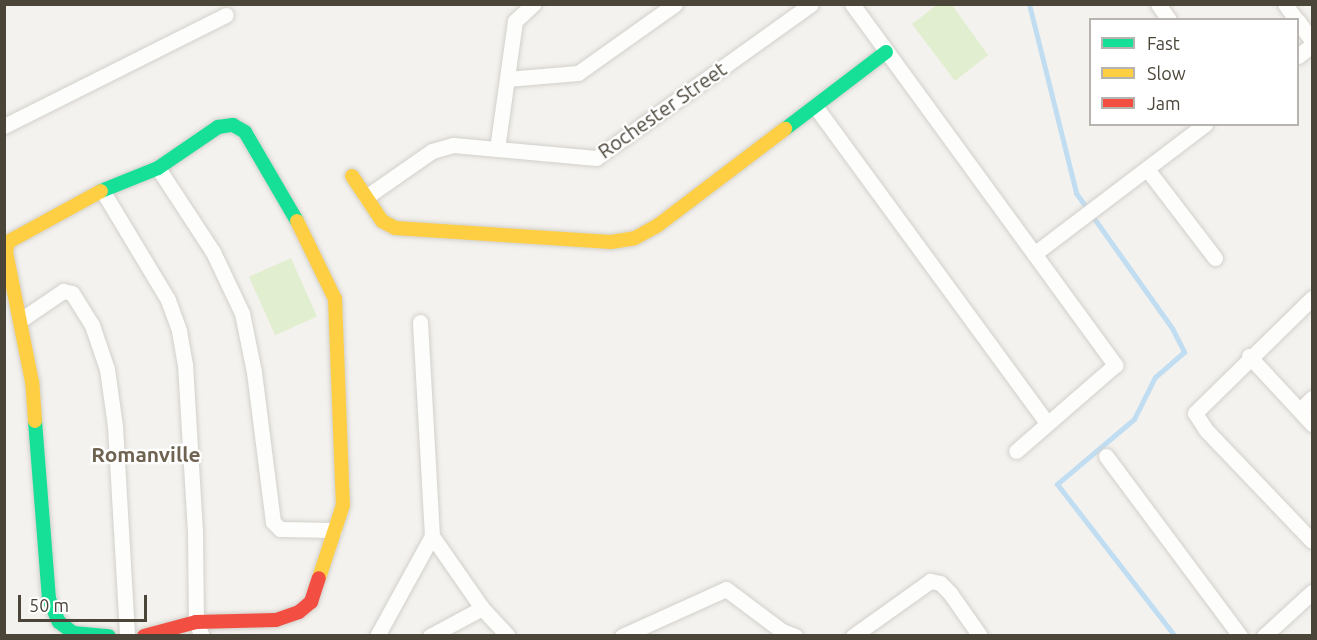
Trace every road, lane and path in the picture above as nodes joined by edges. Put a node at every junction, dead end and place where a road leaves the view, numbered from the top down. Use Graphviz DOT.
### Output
graph roads {
  1 [pos="533,4"];
  2 [pos="675,4"];
  3 [pos="811,4"];
  4 [pos="852,4"];
  5 [pos="1158,4"];
  6 [pos="1285,4"];
  7 [pos="226,15"];
  8 [pos="1168,18"];
  9 [pos="1296,18"];
  10 [pos="1299,23"];
  11 [pos="1312,43"];
  12 [pos="886,52"];
  13 [pos="1299,55"];
  14 [pos="507,79"];
  15 [pos="815,106"];
  16 [pos="4,126"];
  17 [pos="1202,126"];
  18 [pos="497,149"];
  19 [pos="158,168"];
  20 [pos="1147,169"];
  21 [pos="352,176"];
  22 [pos="102,190"];
  23 [pos="366,197"];
  24 [pos="1034,254"];
  25 [pos="1215,258"];
  26 [pos="1312,298"];
  27 [pos="22,319"];
  28 [pos="420,322"];
  29 [pos="1249,356"];
  30 [pos="1312,398"];
  31 [pos="1300,410"];
  32 [pos="1047,423"];
  33 [pos="1312,423"];
  34 [pos="1016,451"];
  35 [pos="1106,456"];
  36 [pos="334,530"];
  37 [pos="432,536"];
  38 [pos="1312,542"];
  39 [pos="1312,592"];
  40 [pos="482,608"];
  41 [pos="199,629"];
  42 [pos="784,634"];
  43 [pos="507,635"];
  44 [pos="109,636"];
  45 [pos="127,636"];
  46 [pos="144,636"];
  47 [pos="377,636"];
  48 [pos="430,636"];
  49 [pos="622,636"];
  50 [pos="853,636"];
  51 [pos="980,636"];
  52 [pos="1240,636"];
  53 [pos="1264,636"];
  1 -- 14 [label="street"];
  2 -- 14 [label="street"];
  3 -- 18 [label="street, Rochester Street"];
  4 -- 12 [label="street"];
  5 -- 8 [label="street"];
  6 -- 9 [label="street"];
  7 -- 16 [label="street"];
  10 -- 11 [label="street"];
  11 -- 13 [label="street"];
  12 -- 15 [label="street"];
  12 -- 24 [label="street"];
  14 -- 18 [label="street"];
  15 -- 23 [label="street"];
  15 -- 32 [label="street"];
  17 -- 20 [label="street"];
  18 -- 23 [label="street, Rochester Street"];
  19 -- 22 [label="street"];
  19 -- 36 [label="street"];
  19 -- 36 [label="street"];
  20 -- 24 [label="street"];
  20 -- 25 [label="street"];
  21 -- 23 [label="street"];
  22 -- 27 [label="street"];
  22 -- 41 [label="street"];
  24 -- 32 [label="street"];
  26 -- 29 [label="street"];
  27 -- 44 [label="street"];
  27 -- 45 [label="street"];
  28 -- 37 [label="street"];
  29 -- 31 [label="street"];
  29 -- 38 [label="street"];
  30 -- 31 [label="street"];
  31 -- 33 [label="street"];
  32 -- 34 [label="street"];
  35 -- 52 [label="street"];
  36 -- 41 [label="street"];
  37 -- 40 [label="street"];
  37 -- 47 [label="street"];
  39 -- 53 [label="street"];
  40 -- 43 [label="street"];
  40 -- 48 [label="street"];
  41 -- 46 [label="street"];
  42 -- 49 [label="street"];
  50 -- 51 [label="street"];
}
